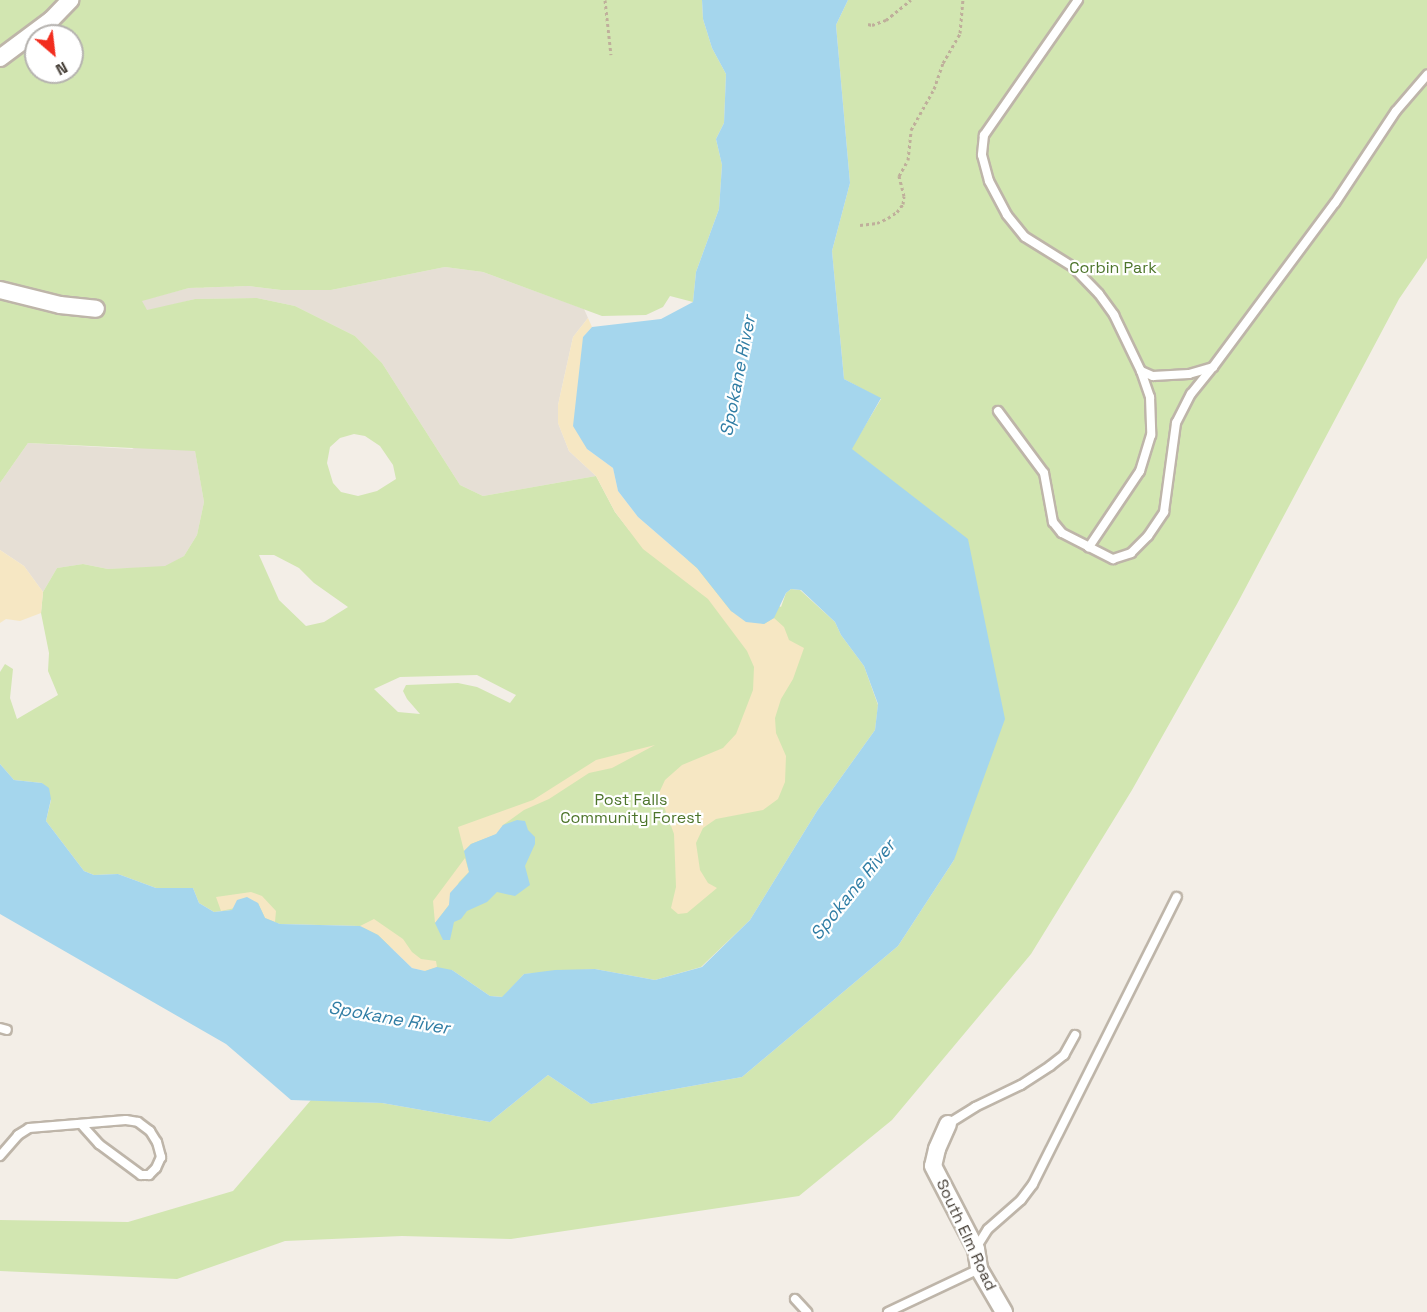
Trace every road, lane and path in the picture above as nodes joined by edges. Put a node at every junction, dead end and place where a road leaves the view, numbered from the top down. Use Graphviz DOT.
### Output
graph roads {
  1 [pos="70,0"];
  2 [pos="606,0"];
  3 [pos="910,0"];
  4 [pos="963,0"];
  5 [pos="1078,0"];
  6 [pos="868,24"];
  7 [pos="610,55"];
  8 [pos="0,58"];
  9 [pos="1427,75"];
  10 [pos="860,225"];
  11 [pos="0,290"];
  12 [pos="96,309"];
  13 [pos="1213,367"];
  14 [pos="1141,371"];
  15 [pos="998,411"];
  16 [pos="1089,547"];
  17 [pos="1177,897"];
  18 [pos="1075,1035"];
  19 [pos="948,1124"];
  20 [pos="82,1125"];
  21 [pos="0,1156"];
  22 [pos="976,1249"];
  23 [pos="979,1269"];
  24 [pos="795,1299"];
  25 [pos="807,1312"];
  26 [pos="888,1312"];
  27 [pos="1004,1312"];
  1 -- 8 [label="street"];
  2 -- 7 [label="path"];
  3 -- 6 [label="path"];
  4 -- 10 [label="path"];
  5 -- 14 [label="lane"];
  9 -- 13 [label="lane"];
  11 -- 12 [label="street"];
  13 -- 14 [label="lane"];
  13 -- 16 [label="lane"];
  14 -- 16 [label="lane"];
  15 -- 16 [label="lane"];
  17 -- 22 [label="lane"];
  18 -- 19 [label="lane"];
  19 -- 22 [label="street, South Elm Road"];
  20 -- 20 [label="lane"];
  20 -- 21 [label="lane"];
  22 -- 23 [label="street, South Elm Road"];
  23 -- 26 [label="lane"];
  23 -- 27 [label="street, South Elm Road"];
  24 -- 25 [label="lane"];
}
